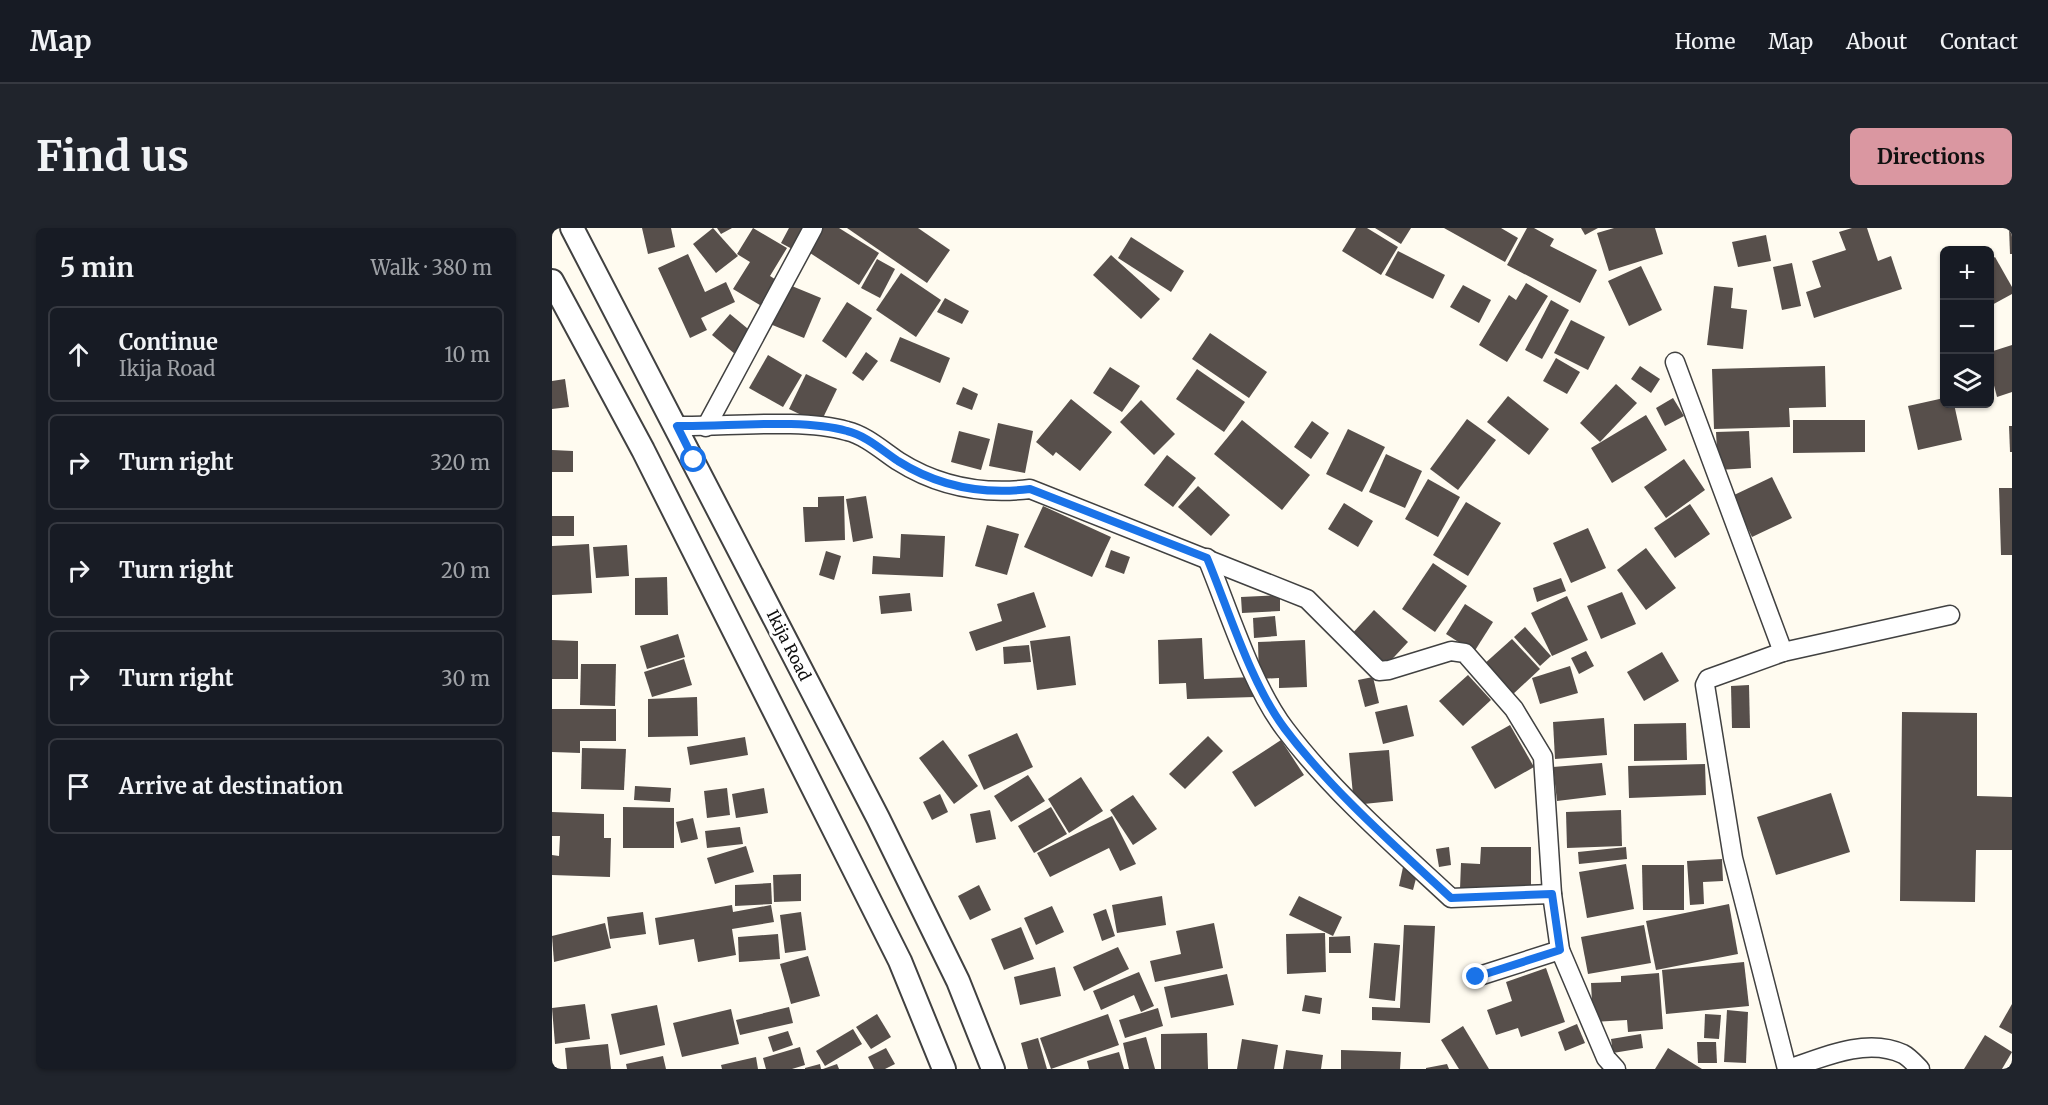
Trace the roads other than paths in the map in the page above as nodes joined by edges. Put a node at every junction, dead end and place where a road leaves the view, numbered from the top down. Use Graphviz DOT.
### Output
graph roads {
  1 [pos="573,228"];
  2 [pos="813,228"];
  3 [pos="552,281"];
  4 [pos="1675,362"];
  5 [pos="677,426"];
  6 [pos="706,427"];
  7 [pos="1207,558"];
  8 [pos="1950,615"];
  9 [pos="1783,652"];
  10 [pos="1552,894"];
  11 [pos="1560,950"];
  12 [pos="1476,977"];
  13 [pos="944,1069"];
  14 [pos="993,1069"];
  15 [pos="1616,1069"];
  16 [pos="1788,1069"];
  17 [pos="1920,1069"];
  1 -- 5 [label="street, Ikija Road"];
  2 -- 6 [label="street"];
  3 -- 13 [label="street"];
  4 -- 9 [label="street"];
  5 -- 6 [label="street"];
  5 -- 14 [label="street, Ikija Road"];
  6 -- 7 [label="street"];
  7 -- 10 [label="street"];
  7 -- 10 [label="street"];
  8 -- 9 [label="street"];
  9 -- 16 [label="street"];
  10 -- 11 [label="street"];
  11 -- 12 [label="street"];
  11 -- 15 [label="street"];
  16 -- 17 [label="street"];
}
